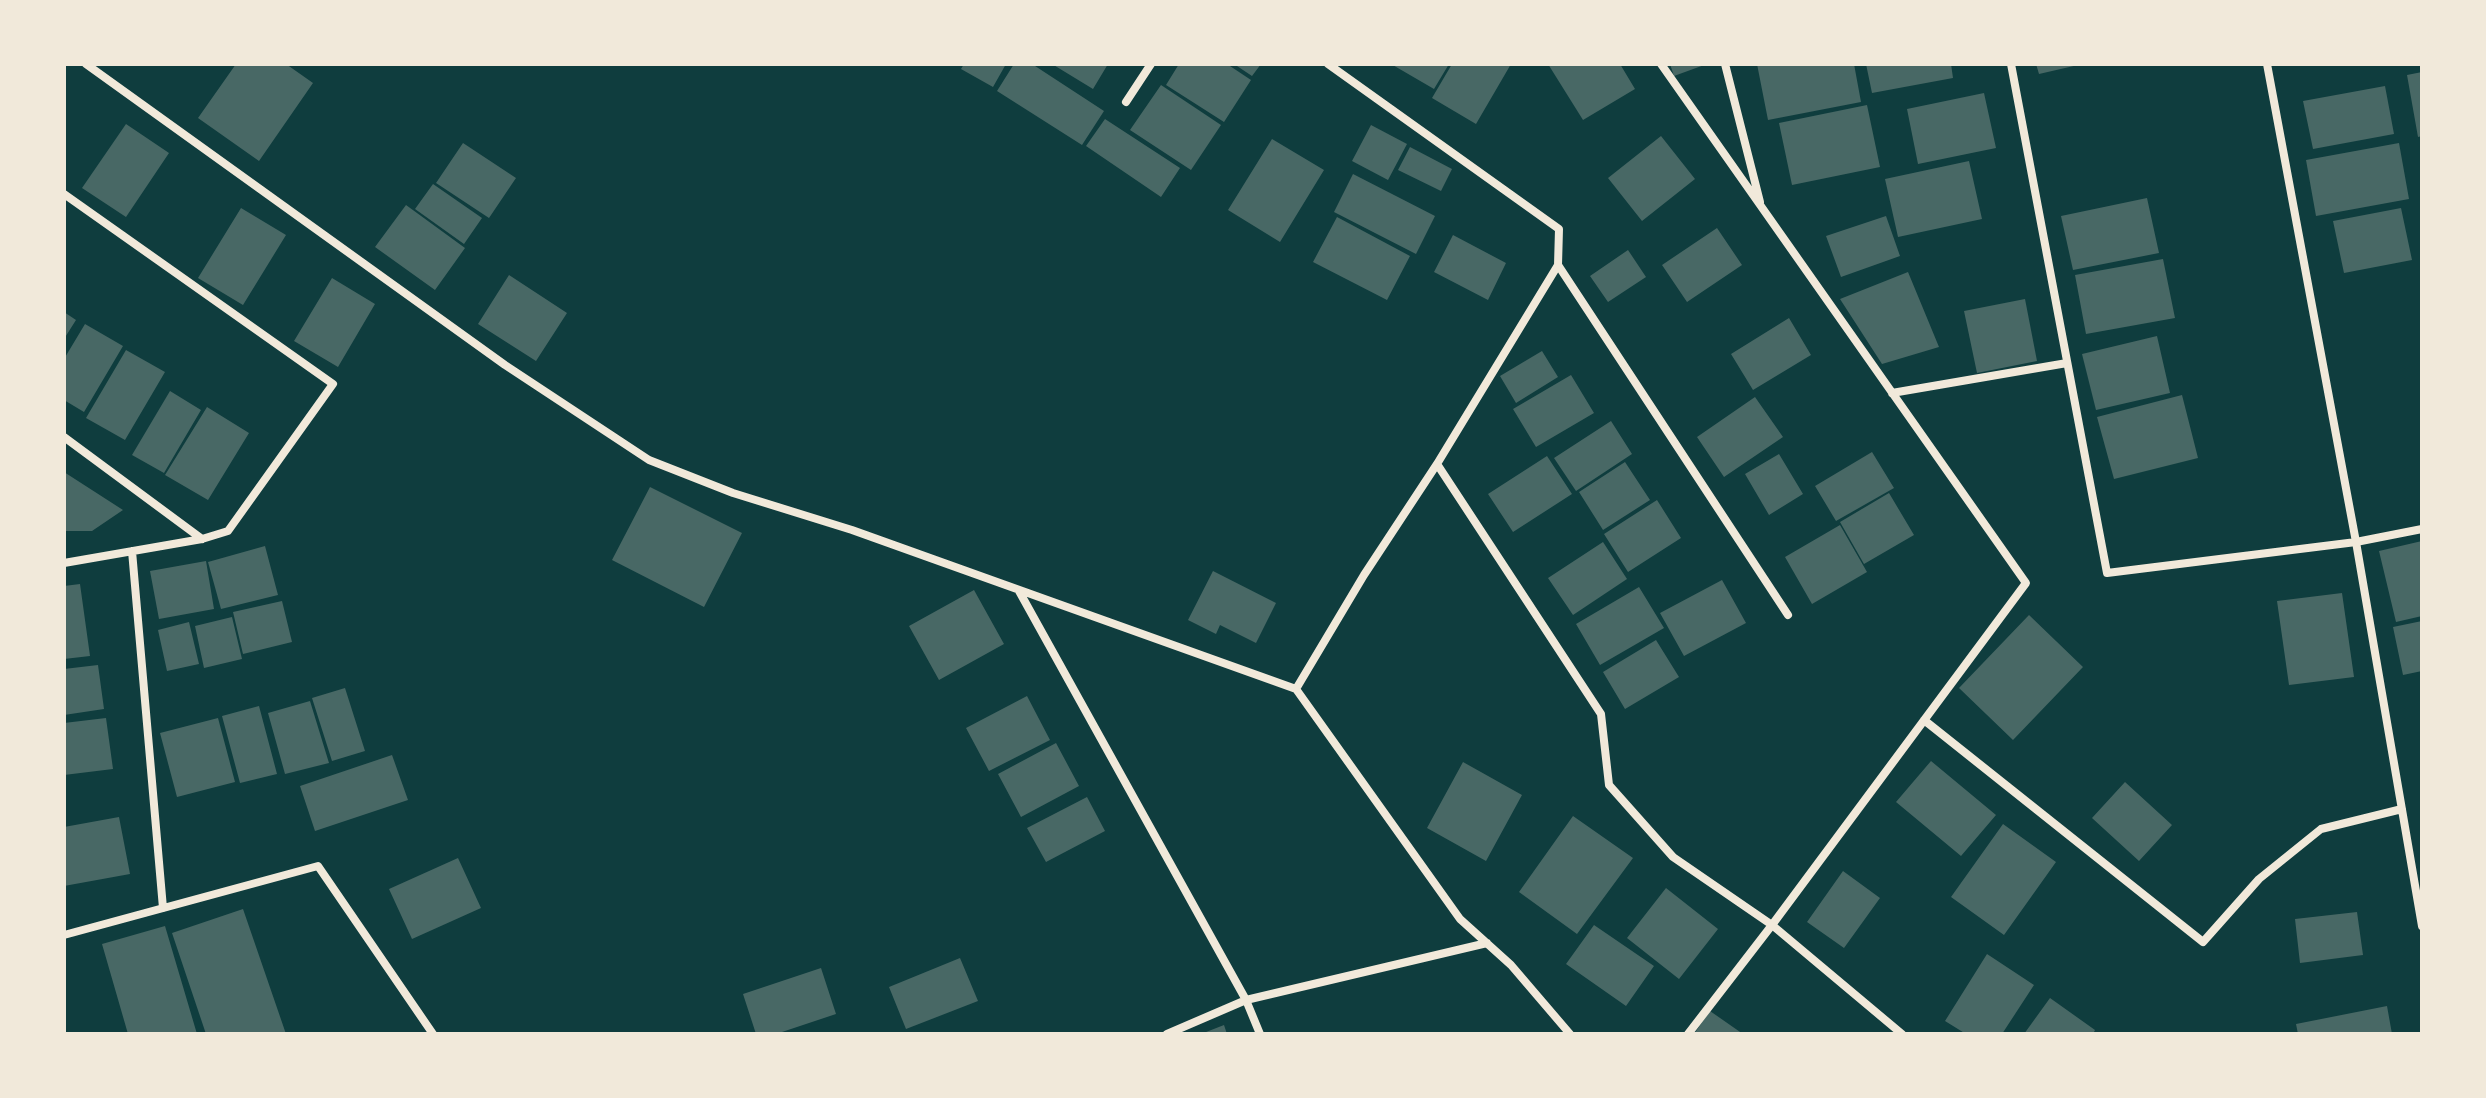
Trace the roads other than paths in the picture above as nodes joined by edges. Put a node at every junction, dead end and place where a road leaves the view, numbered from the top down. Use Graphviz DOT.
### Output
graph roads {
  1 [pos="86,64"];
  2 [pos="1151,64"];
  3 [pos="1328,64"];
  4 [pos="1661,64"];
  5 [pos="1725,64"];
  6 [pos="2011,64"];
  7 [pos="2267,64"];
  8 [pos="1126,102"];
  9 [pos="64,194"];
  10 [pos="1761,207"];
  11 [pos="1558,265"];
  12 [pos="2067,363"];
  13 [pos="1892,393"];
  14 [pos="64,437"];
  15 [pos="1437,464"];
  16 [pos="2422,529"];
  17 [pos="202,539"];
  18 [pos="2356,542"];
  19 [pos="132,551"];
  20 [pos="64,563"];
  21 [pos="1019,590"];
  22 [pos="1788,615"];
  23 [pos="1296,689"];
  24 [pos="1924,720"];
  25 [pos="2402,809"];
  26 [pos="163,908"];
  27 [pos="1772,925"];
  28 [pos="2422,926"];
  29 [pos="64,935"];
  30 [pos="1487,943"];
  31 [pos="1246,1000"];
  32 [pos="433,1034"];
  33 [pos="1167,1034"];
  34 [pos="1260,1034"];
  35 [pos="1570,1034"];
  36 [pos="1688,1034"];
  37 [pos="1902,1034"];
  1 -- 21 [label="street"];
  2 -- 8 [label="street"];
  3 -- 11 [label="street"];
  4 -- 10 [label="street"];
  5 -- 10 [label="street"];
  6 -- 12 [label="street"];
  7 -- 18 [label="street"];
  9 -- 17 [label="street"];
  10 -- 13 [label="street"];
  11 -- 15 [label="street"];
  11 -- 22 [label="street"];
  12 -- 13 [label="street"];
  12 -- 18 [label="street"];
  13 -- 24 [label="street"];
  14 -- 17 [label="street"];
  15 -- 23 [label="street"];
  15 -- 27 [label="street"];
  16 -- 18 [label="street"];
  17 -- 19 [label="street"];
  18 -- 25 [label="street"];
  19 -- 20 [label="street"];
  19 -- 26 [label="street"];
  21 -- 23 [label="street"];
  21 -- 31 [label="street"];
  23 -- 30 [label="street"];
  24 -- 25 [label="street"];
  24 -- 27 [label="street"];
  25 -- 28 [label="street"];
  26 -- 29 [label="street"];
  26 -- 32 [label="street"];
  27 -- 36 [label="street"];
  27 -- 37 [label="street"];
  30 -- 31 [label="street"];
  30 -- 35 [label="street"];
  31 -- 33 [label="street"];
  31 -- 34 [label="street"];
}
